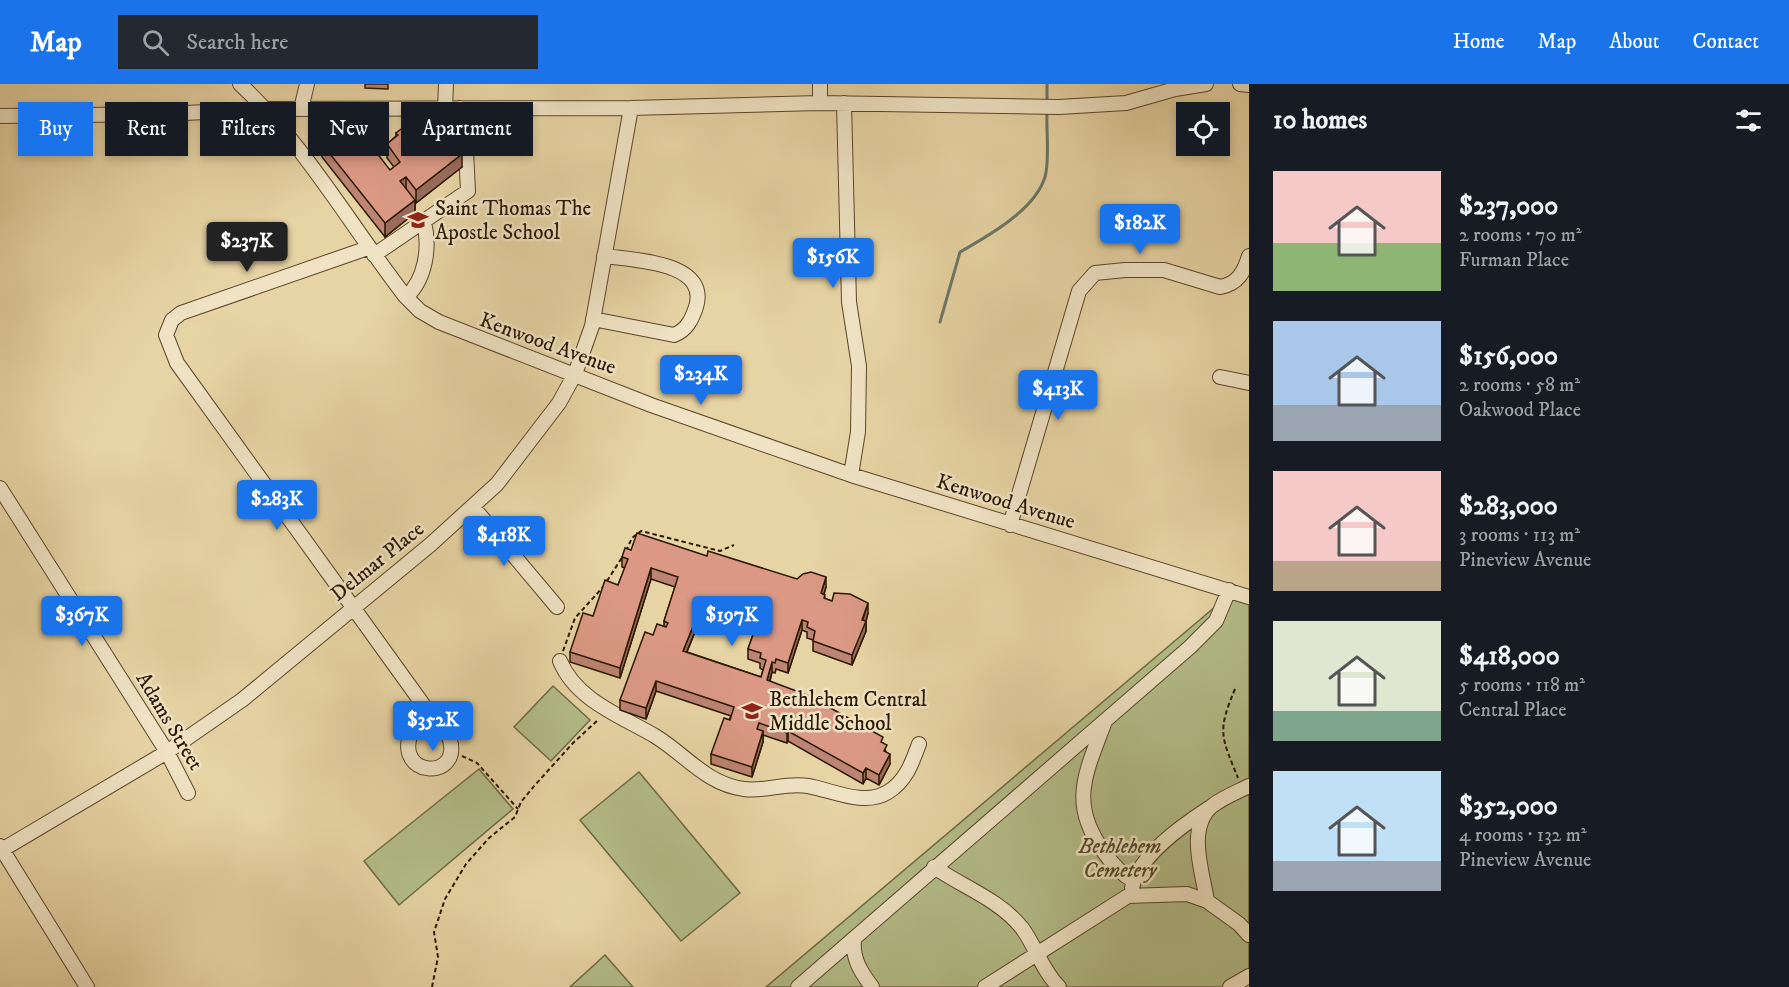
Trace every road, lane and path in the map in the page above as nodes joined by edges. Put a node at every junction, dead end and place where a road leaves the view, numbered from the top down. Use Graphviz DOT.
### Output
graph roads {
  1 [pos="307,84"];
  2 [pos="312,84"];
  3 [pos="446,84"];
  4 [pos="820,84"];
  5 [pos="1206,84"];
  6 [pos="1240,84"];
  7 [pos="1249,86"];
  8 [pos="243,87"];
  9 [pos="235,102"];
  10 [pos="259,102"];
  11 [pos="445,102"];
  12 [pos="820,103"];
  13 [pos="844,104"];
  14 [pos="401,108"];
  15 [pos="533,108"];
  16 [pos="630,108"];
  17 [pos="296,109"];
  18 [pos="307,109"];
  19 [pos="200,112"];
  20 [pos="0,116"];
  21 [pos="296,150"];
  22 [pos="466,156"];
  23 [pos="424,222"];
  24 [pos="371,252"];
  25 [pos="604,256"];
  26 [pos="1249,256"];
  27 [pos="406,297"];
  28 [pos="593,319"];
  29 [pos="575,374"];
  30 [pos="1221,377"];
  31 [pos="1249,383"];
  32 [pos="851,475"];
  33 [pos="0,488"];
  34 [pos="473,507"];
  35 [pos="5,509"];
  36 [pos="1010,525"];
  37 [pos="734,545"];
  38 [pos="1229,590"];
  39 [pos="1249,597"];
  40 [pos="352,607"];
  41 [pos="557,607"];
  42 [pos="560,661"];
  43 [pos="1235,689"];
  44 [pos="427,710"];
  45 [pos="607,710"];
  46 [pos="1106,719"];
  47 [pos="919,744"];
  48 [pos="166,752"];
  49 [pos="450,754"];
  50 [pos="1246,788"];
  51 [pos="188,793"];
  52 [pos="1211,807"];
  53 [pos="518,809"];
  54 [pos="1,849"];
  55 [pos="934,867"];
  56 [pos="1134,881"];
  57 [pos="1131,896"];
  58 [pos="1207,901"];
  59 [pos="1249,935"];
  60 [pos="854,939"];
  61 [pos="1036,955"];
  62 [pos="1249,976"];
  63 [pos="87,987"];
  64 [pos="432,987"];
  65 [pos="798,987"];
  66 [pos="872,987"];
  67 [pos="986,987"];
  68 [pos="1059,987"];
  69 [pos="1230,987"];
  1 -- 18 [label="street"];
  2 -- 18 [label="street"];
  3 -- 11 [label="street"];
  4 -- 12 [label="street"];
  5 -- 13 [label="street"];
  6 -- 7 [label="street"];
  8 -- 9 [label="street"];
  8 -- 10 [label="street, Kenwood Avenue"];
  12 -- 13 [label="street"];
  12 -- 16 [label="street"];
  13 -- 32 [label="street"];
  14 -- 18 [label="street"];
  15 -- 16 [label="street"];
  16 -- 25 [label="street, Delmar Place"];
  17 -- 18 [label="street"];
  19 -- 20 [label="street"];
  21 -- 24 [label="street, Kenwood Avenue"];
  22 -- 23 [label="street"];
  23 -- 24 [label="street"];
  23 -- 27 [label="street"];
  24 -- 27 [label="street, Kenwood Avenue"];
  24 -- 40 [label="street"];
  25 -- 28 [label="street, Delmar Place"];
  25 -- 28 [label="street"];
  26 -- 36 [label="street"];
  27 -- 29 [label="street, Kenwood Avenue"];
  28 -- 29 [label="street, Delmar Place"];
  29 -- 32 [label="street, Kenwood Avenue"];
  29 -- 34 [label="street, Delmar Place"];
  30 -- 31 [label="street"];
  32 -- 36 [label="street, Kenwood Avenue"];
  33 -- 35 [label="street, Adams Street"];
  34 -- 40 [label="street, Delmar Place"];
  34 -- 41 [label="street"];
  35 -- 48 [label="street, Adams Street"];
  36 -- 38 [label="street, Kenwood Avenue"];
  37 -- 42 [label="path"];
  38 -- 39 [label="street, Kenwood Avenue"];
  38 -- 46 [label="street"];
  40 -- 44 [label="street"];
  40 -- 48 [label="street, Delmar Place"];
  42 -- 45 [label="street"];
  43 -- 50 [label="path"];
  44 -- 49 [label="street"];
  44 -- 49 [label="street"];
  45 -- 47 [label="street"];
  45 -- 53 [label="path"];
  46 -- 55 [label="street"];
  46 -- 56 [label="street"];
  48 -- 51 [label="street, Adams Street"];
  48 -- 54 [label="street, Delmar Place"];
  49 -- 53 [label="path"];
  50 -- 52 [label="street"];
  52 -- 56 [label="street"];
  52 -- 58 [label="street"];
  53 -- 64 [label="path"];
  54 -- 63 [label="street"];
  55 -- 60 [label="street"];
  55 -- 61 [label="street"];
  56 -- 57 [label="street"];
  57 -- 58 [label="street"];
  57 -- 61 [label="street"];
  58 -- 59 [label="street"];
  60 -- 65 [label="street"];
  60 -- 66 [label="street"];
  61 -- 67 [label="street"];
  61 -- 68 [label="street"];
  62 -- 69 [label="street"];
}
